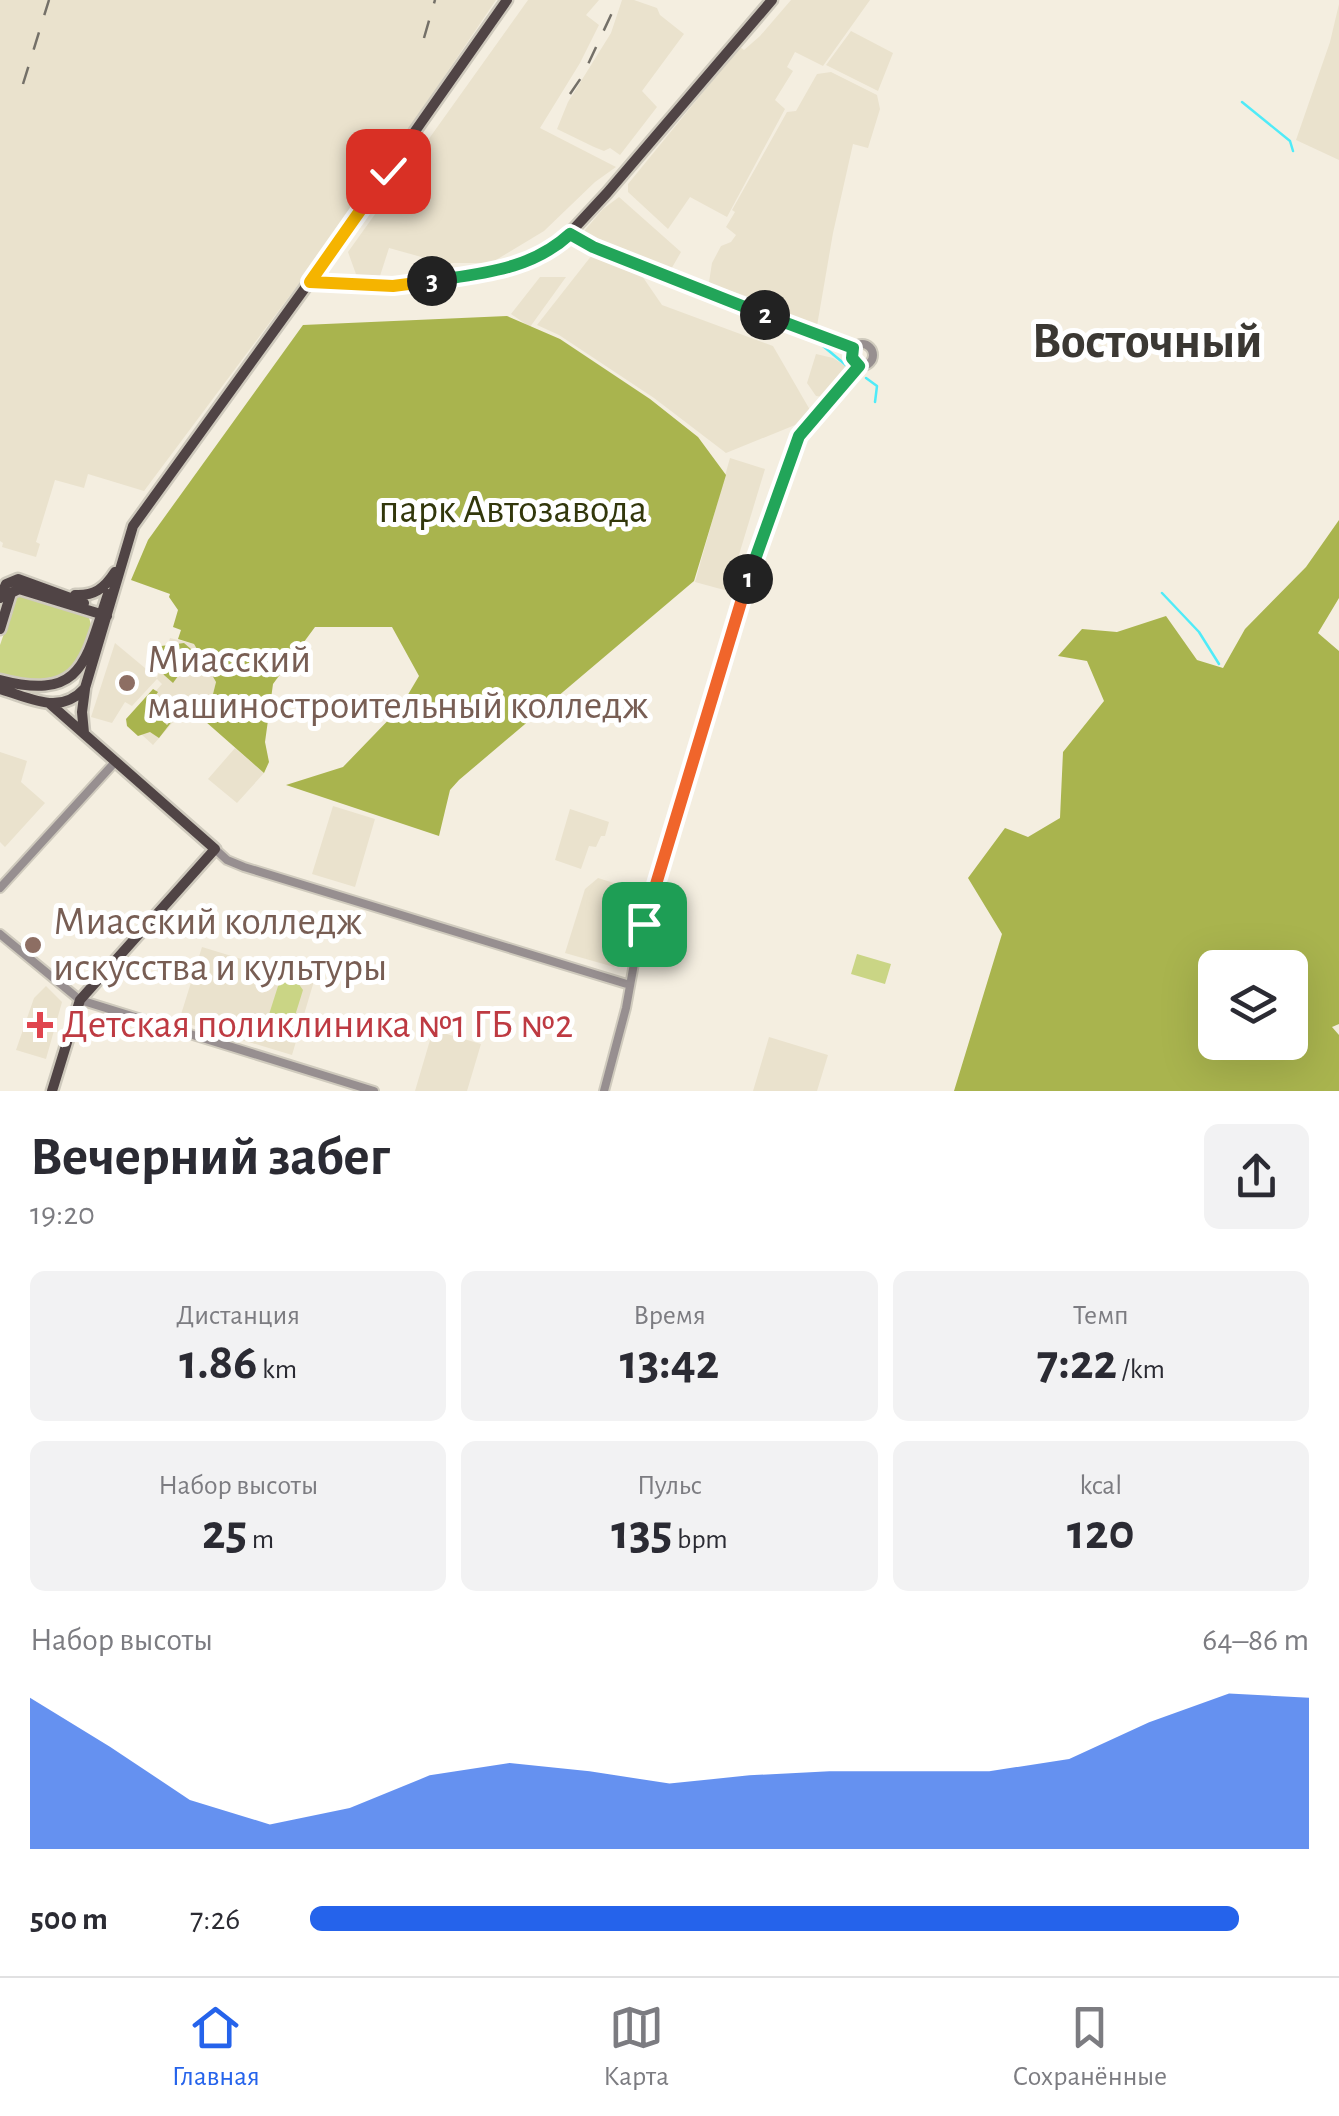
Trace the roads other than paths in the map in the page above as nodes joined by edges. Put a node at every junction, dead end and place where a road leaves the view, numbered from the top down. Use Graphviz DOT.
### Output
graph roads {
  1 [pos="507,0"];
  2 [pos="772,0"];
  3 [pos="570,234"];
  4 [pos="310,282"];
  5 [pos="853,348"];
  6 [pos="859,366"];
  7 [pos="128,542"];
  8 [pos="115,572"];
  9 [pos="12,586"];
  10 [pos="68,595"];
  11 [pos="0,598"];
  12 [pos="106,612"];
  13 [pos="0,629"];
  14 [pos="0,680"];
  15 [pos="85,688"];
  16 [pos="0,690"];
  17 [pos="48,703"];
  18 [pos="84,733"];
  19 [pos="116,761"];
  20 [pos="215,849"];
  21 [pos="0,888"];
  22 [pos="0,934"];
  23 [pos="630,986"];
  24 [pos="80,1000"];
  25 [pos="52,1091"];
  26 [pos="374,1091"];
  27 [pos="604,1091"];
  1 -- 4 [label="main road"];
  2 -- 3 [label="main road"];
  3 -- 4 [label="main road"];
  3 -- 5 [label="street"];
  4 -- 7 [label="main road"];
  5 -- 6 [label="street"];
  5 -- 6 [label="street"];
  6 -- 23 [label="street"];
  7 -- 8 [label="main road"];
  7 -- 12 [label="main road"];
  8 -- 10 [label="main road"];
  8 -- 12 [label="main road"];
  9 -- 10 [label="main road"];
  9 -- 11 [label="main road"];
  9 -- 12 [label="main road"];
  9 -- 13 [label="main road"];
  10 -- 12 [label="main road"];
  12 -- 14 [label="main road"];
  12 -- 15 [label="main road"];
  15 -- 17 [label="main road"];
  15 -- 18 [label="main road"];
  16 -- 17 [label="main road"];
  17 -- 18 [label="main road"];
  18 -- 19 [label="main road"];
  19 -- 20 [label="main road"];
  19 -- 21 [label="street"];
  20 -- 23 [label="street"];
  20 -- 24 [label="main road"];
  22 -- 24 [label="street"];
  23 -- 27 [label="street"];
  24 -- 25 [label="main road"];
  24 -- 26 [label="street"];
}
